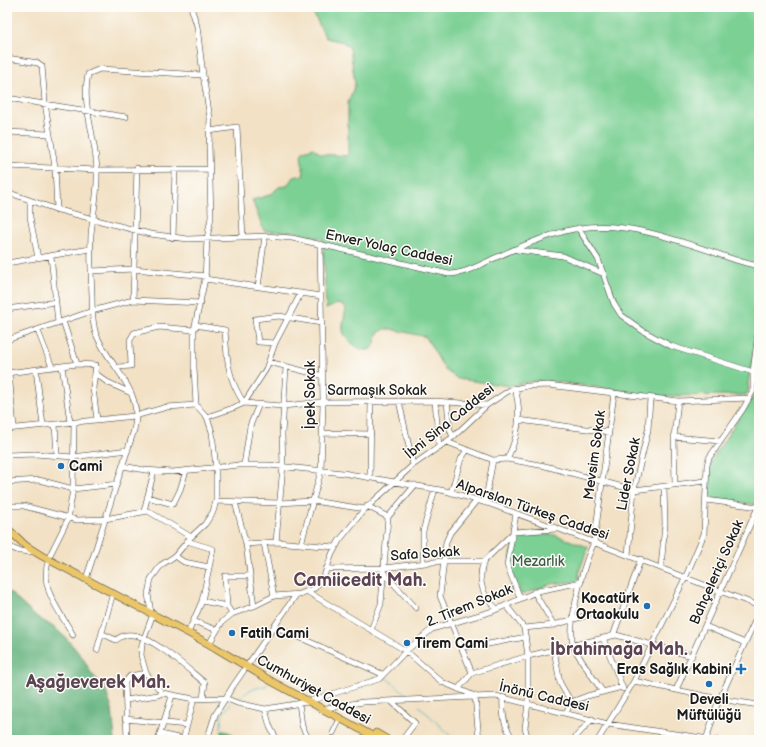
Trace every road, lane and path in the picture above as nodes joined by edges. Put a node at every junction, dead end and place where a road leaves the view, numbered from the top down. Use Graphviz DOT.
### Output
graph roads {
  1 [pos="191,7"];
  2 [pos="7,58"];
  3 [pos="203,75"];
  4 [pos="7,98"];
  5 [pos="45,103"];
  6 [pos="87,111"];
  7 [pos="126,117"];
  8 [pos="209,131"];
  9 [pos="7,132"];
  10 [pos="49,134"];
  11 [pos="7,166"];
  12 [pos="55,167"];
  13 [pos="137,168"];
  14 [pos="175,169"];
  15 [pos="209,169"];
  16 [pos="97,170"];
  17 [pos="7,192"];
  18 [pos="30,201"];
  19 [pos="57,210"];
  20 [pos="93,220"];
  21 [pos="578,228"];
  22 [pos="134,231"];
  23 [pos="265,236"];
  24 [pos="243,237"];
  25 [pos="173,238"];
  26 [pos="207,239"];
  27 [pos="320,244"];
  28 [pos="90,249"];
  29 [pos="516,250"];
  30 [pos="7,256"];
  31 [pos="52,256"];
  32 [pos="38,258"];
  33 [pos="8,263"];
  34 [pos="759,266"];
  35 [pos="134,269"];
  36 [pos="91,271"];
  37 [pos="604,274"];
  38 [pos="205,278"];
  39 [pos="258,287"];
  40 [pos="301,293"];
  41 [pos="321,296"];
  42 [pos="133,300"];
  43 [pos="56,302"];
  44 [pos="201,303"];
  45 [pos="7,309"];
  46 [pos="92,311"];
  47 [pos="289,317"];
  48 [pos="61,322"];
  49 [pos="321,323"];
  50 [pos="759,326"];
  51 [pos="194,328"];
  52 [pos="38,331"];
  53 [pos="7,340"];
  54 [pos="275,343"];
  55 [pos="269,362"];
  56 [pos="77,364"];
  57 [pos="62,366"];
  58 [pos="52,367"];
  59 [pos="118,367"];
  60 [pos="286,367"];
  61 [pos="36,370"];
  62 [pos="753,372"];
  63 [pos="759,372"];
  64 [pos="8,373"];
  65 [pos="95,373"];
  66 [pos="322,376"];
  67 [pos="515,388"];
  68 [pos="131,393"];
  69 [pos="614,394"];
  70 [pos="650,398"];
  71 [pos="749,398"];
  72 [pos="399,401"];
  73 [pos="435,401"];
  74 [pos="678,401"];
  75 [pos="323,402"];
  76 [pos="371,402"];
  77 [pos="448,402"];
  78 [pos="244,403"];
  79 [pos="259,404"];
  80 [pos="196,405"];
  81 [pos="487,405"];
  82 [pos="283,406"];
  83 [pos="136,416"];
  84 [pos="207,417"];
  85 [pos="97,420"];
  86 [pos="519,420"];
  87 [pos="72,422"];
  88 [pos="56,424"];
  89 [pos="43,425"];
  90 [pos="14,428"];
  91 [pos="7,429"];
  92 [pos="609,432"];
  93 [pos="322,433"];
  94 [pos="371,434"];
  95 [pos="453,437"];
  96 [pos="674,437"];
  97 [pos="721,441"];
  98 [pos="447,442"];
  99 [pos="439,448"];
  100 [pos="128,450"];
  101 [pos="467,450"];
  102 [pos="57,455"];
  103 [pos="7,456"];
  104 [pos="73,457"];
  105 [pos="507,459"];
  106 [pos="493,460"];
  107 [pos="244,465"];
  108 [pos="413,465"];
  109 [pos="122,466"];
  110 [pos="283,466"];
  111 [pos="216,468"];
  112 [pos="154,471"];
  113 [pos="186,471"];
  114 [pos="321,471"];
  115 [pos="370,477"];
  116 [pos="395,481"];
  117 [pos="705,481"];
  118 [pos="7,482"];
  119 [pos="602,482"];
  120 [pos="117,484"];
  121 [pos="415,485"];
  122 [pos="675,485"];
  123 [pos="664,487"];
  124 [pos="435,489"];
  125 [pos="73,490"];
  126 [pos="634,490"];
  127 [pos="451,493"];
  128 [pos="147,497"];
  129 [pos="477,500"];
  130 [pos="706,500"];
  131 [pos="216,501"];
  132 [pos="313,501"];
  133 [pos="235,502"];
  134 [pos="279,503"];
  135 [pos="484,503"];
  136 [pos="7,506"];
  137 [pos="758,507"];
  138 [pos="366,508"];
  139 [pos="144,511"];
  140 [pos="516,514"];
  141 [pos="388,517"];
  142 [pos="68,519"];
  143 [pos="106,519"];
  144 [pos="7,528"];
  145 [pos="559,529"];
  146 [pos="514,532"];
  147 [pos="191,537"];
  148 [pos="187,541"];
  149 [pos="276,542"];
  150 [pos="264,543"];
  151 [pos="594,543"];
  152 [pos="246,544"];
  153 [pos="301,544"];
  154 [pos="7,546"];
  155 [pos="335,547"];
  156 [pos="36,552"];
  157 [pos="628,555"];
  158 [pos="175,556"];
  159 [pos="49,559"];
  160 [pos="641,559"];
  161 [pos="442,561"];
  162 [pos="484,561"];
  163 [pos="423,564"];
  164 [pos="209,567"];
  165 [pos="662,567"];
  166 [pos="326,569"];
  167 [pos="384,570"];
  168 [pos="250,576"];
  169 [pos="686,576"];
  170 [pos="86,579"];
  171 [pos="581,582"];
  172 [pos="721,590"];
  173 [pos="308,592"];
  174 [pos="534,592"];
  175 [pos="113,593"];
  176 [pos="296,595"];
  177 [pos="274,596"];
  178 [pos="520,598"];
  179 [pos="202,601"];
  180 [pos="506,605"];
  181 [pos="227,606"];
  182 [pos="254,606"];
  183 [pos="759,606"];
  184 [pos="416,608"];
  185 [pos="497,609"];
  186 [pos="759,612"];
  187 [pos="152,613"];
  188 [pos="232,614"];
  189 [pos="588,616"];
  190 [pos="574,619"];
  191 [pos="193,621"];
  192 [pos="451,623"];
  193 [pos="554,624"];
  194 [pos="274,626"];
  195 [pos="705,626"];
  196 [pos="524,628"];
  197 [pos="218,630"];
  198 [pos="371,630"];
  199 [pos="188,632"];
  200 [pos="103,634"];
  201 [pos="73,635"];
  202 [pos="613,636"];
  203 [pos="526,637"];
  204 [pos="144,638"];
  205 [pos="603,638"];
  206 [pos="745,643"];
  207 [pos="209,644"];
  208 [pos="652,644"];
  209 [pos="573,645"];
  210 [pos="462,647"];
  211 [pos="97,650"];
  212 [pos="554,650"];
  213 [pos="406,651"];
  214 [pos="528,656"];
  215 [pos="692,656"];
  216 [pos="246,666"];
  217 [pos="146,673"];
  218 [pos="472,673"];
  219 [pos="382,674"];
  220 [pos="634,681"];
  221 [pos="622,687"];
  222 [pos="458,689"];
  223 [pos="676,690"];
  224 [pos="603,692"];
  225 [pos="162,693"];
  226 [pos="625,695"];
  227 [pos="172,696"];
  228 [pos="475,696"];
  229 [pos="503,697"];
  230 [pos="225,698"];
  231 [pos="194,699"];
  232 [pos="203,699"];
  233 [pos="719,699"];
  234 [pos="126,700"];
  235 [pos="311,701"];
  236 [pos="391,701"];
  237 [pos="571,702"];
  238 [pos="299,703"];
  239 [pos="528,703"];
  240 [pos="759,705"];
  241 [pos="327,708"];
  242 [pos="265,709"];
  243 [pos="566,713"];
  244 [pos="125,719"];
  245 [pos="340,719"];
  246 [pos="592,720"];
  247 [pos="165,722"];
  248 [pos="608,724"];
  249 [pos="187,725"];
  250 [pos="333,733"];
  251 [pos="759,733"];
  252 [pos="161,734"];
  253 [pos="706,739"];
  254 [pos="127,740"];
  255 [pos="158,740"];
  256 [pos="183,740"];
  257 [pos="186,740"];
  258 [pos="207,740"];
  259 [pos="277,740"];
  260 [pos="309,740"];
  261 [pos="380,740"];
  262 [pos="388,740"];
  263 [pos="402,740"];
  264 [pos="479,740"];
  265 [pos="515,740"];
  266 [pos="528,740"];
  267 [pos="573,740"];
  268 [pos="598,740"];
  269 [pos="716,740"];
  270 [pos="757,740"];
  1 -- 3 [label="street"];
  2 -- 5 [label="street"];
  3 -- 6 [label="street"];
  3 -- 8 [label="street"];
  4 -- 5 [label="street"];
  5 -- 6 [label="street"];
  5 -- 10 [label="street"];
  6 -- 7 [label="street"];
  6 -- 16 [label="street"];
  8 -- 15 [label="street"];
  8 -- 24 [label="street"];
  9 -- 10 [label="street"];
  10 -- 12 [label="street"];
  11 -- 12 [label="street"];
  12 -- 16 [label="street"];
  12 -- 19 [label="street"];
  13 -- 14 [label="street"];
  13 -- 16 [label="street"];
  13 -- 22 [label="street"];
  14 -- 15 [label="street"];
  14 -- 25 [label="street"];
  15 -- 26 [label="street"];
  16 -- 20 [label="street"];
  17 -- 18 [label="street, Enver Yolaç Caddesi"];
  18 -- 19 [label="street, Enver Yolaç Caddesi"];
  18 -- 32 [label="street"];
  19 -- 20 [label="street, Enver Yolaç Caddesi"];
  20 -- 22 [label="street, Enver Yolaç Caddesi"];
  20 -- 28 [label="street"];
  21 -- 29 [label="street, Enver Yolaç Caddesi"];
  21 -- 34 [label="street, Enver Yolaç Caddesi"];
  21 -- 37 [label="street"];
  22 -- 25 [label="street, Enver Yolaç Caddesi"];
  22 -- 35 [label="street"];
  23 -- 24 [label="street, Enver Yolaç Caddesi"];
  23 -- 27 [label="street, Enver Yolaç Caddesi"];
  23 -- 39 [label="street"];
  24 -- 26 [label="street, Enver Yolaç Caddesi"];
  25 -- 26 [label="street, Enver Yolaç Caddesi"];
  26 -- 38 [label="street"];
  27 -- 29 [label="street, Enver Yolaç Caddesi"];
  27 -- 41 [label="street, İpek Sokak"];
  28 -- 31 [label="street"];
  28 -- 36 [label="street"];
  29 -- 37 [label="street"];
  30 -- 33 [label="street"];
  31 -- 32 [label="street"];
  31 -- 43 [label="street"];
  32 -- 33 [label="street"];
  35 -- 36 [label="street"];
  35 -- 38 [label="street"];
  35 -- 42 [label="street"];
  36 -- 46 [label="street"];
  37 -- 62 [label="street"];
  38 -- 39 [label="street"];
  38 -- 44 [label="street"];
  39 -- 40 [label="street"];
  40 -- 41 [label="street"];
  40 -- 47 [label="street"];
  41 -- 49 [label="street, İpek Sokak"];
  42 -- 44 [label="street"];
  42 -- 46 [label="street"];
  43 -- 45 [label="street"];
  43 -- 48 [label="street"];
  44 -- 51 [label="street"];
  46 -- 48 [label="street"];
  46 -- 59 [label="street"];
  47 -- 49 [label="street"];
  47 -- 54 [label="street"];
  47 -- 54 [label="street"];
  48 -- 52 [label="street"];
  48 -- 56 [label="street"];
  49 -- 66 [label="street, İpek Sokak"];
  50 -- 62 [label="street"];
  51 -- 59 [label="street"];
  51 -- 78 [label="street"];
  51 -- 80 [label="street"];
  52 -- 53 [label="street"];
  52 -- 58 [label="street"];
  54 -- 55 [label="street"];
  55 -- 60 [label="street"];
  55 -- 78 [label="street"];
  56 -- 57 [label="street"];
  56 -- 65 [label="street"];
  57 -- 58 [label="street"];
  57 -- 87 [label="street"];
  58 -- 61 [label="street"];
  59 -- 68 [label="street"];
  60 -- 66 [label="street"];
  60 -- 82 [label="street"];
  61 -- 64 [label="street"];
  61 -- 89 [label="street"];
  62 -- 63 [label="street"];
  62 -- 71 [label="street"];
  64 -- 90 [label="street"];
  65 -- 68 [label="street"];
  65 -- 85 [label="street"];
  66 -- 75 [label="street, İpek Sokak"];
  67 -- 69 [label="street, İbni Sina Caddesi"];
  67 -- 81 [label="street, İbni Sina Caddesi"];
  67 -- 86 [label="street"];
  68 -- 83 [label="street"];
  69 -- 70 [label="street, İbni Sina Caddesi"];
  69 -- 92 [label="street, Mevsim Sokak"];
  70 -- 74 [label="street, İbni Sina Caddesi"];
  70 -- 126 [label="street, Lider Sokak"];
  71 -- 74 [label="street, İbni Sina Caddesi"];
  71 -- 97 [label="street"];
  72 -- 73 [label="street, Sarmaşık Sokak"];
  72 -- 76 [label="street, Sarmaşık Sokak"];
  72 -- 108 [label="street"];
  73 -- 77 [label="street, Sarmaşık Sokak"];
  73 -- 99 [label="street"];
  74 -- 96 [label="street"];
  75 -- 76 [label="street, Sarmaşık Sokak"];
  75 -- 82 [label="street, Sarmaşık Sokak"];
  75 -- 93 [label="street, İpek Sokak"];
  76 -- 94 [label="street"];
  77 -- 81 [label="street, Sarmaşık Sokak"];
  77 -- 95 [label="street"];
  78 -- 79 [label="street, Sarmaşık Sokak"];
  78 -- 84 [label="street"];
  79 -- 82 [label="street, Sarmaşık Sokak"];
  79 -- 107 [label="street"];
  80 -- 83 [label="street"];
  80 -- 84 [label="street"];
  81 -- 95 [label="street, İbni Sina Caddesi"];
  82 -- 110 [label="street"];
  83 -- 85 [label="street"];
  83 -- 100 [label="street"];
  84 -- 111 [label="street"];
  85 -- 87 [label="street"];
  86 -- 92 [label="street"];
  86 -- 105 [label="street"];
  87 -- 88 [label="street"];
  87 -- 104 [label="street"];
  88 -- 89 [label="street"];
  88 -- 102 [label="street"];
  89 -- 90 [label="street"];
  90 -- 91 [label="street"];
  92 -- 119 [label="street, Mevsim Sokak"];
  93 -- 94 [label="street"];
  93 -- 114 [label="street, İpek Sokak"];
  94 -- 115 [label="street"];
  95 -- 98 [label="street, İbni Sina Caddesi"];
  96 -- 97 [label="street"];
  96 -- 122 [label="street"];
  97 -- 117 [label="street"];
  98 -- 99 [label="street, İbni Sina Caddesi"];
  98 -- 101 [label="street"];
  99 -- 108 [label="street, İbni Sina Caddesi"];
  100 -- 104 [label="street"];
  100 -- 109 [label="street"];
  101 -- 106 [label="street"];
  101 -- 127 [label="street"];
  102 -- 103 [label="street"];
  102 -- 104 [label="street"];
  104 -- 125 [label="street"];
  105 -- 106 [label="street"];
  105 -- 119 [label="street"];
  106 -- 135 [label="street"];
  107 -- 110 [label="street, Alparslan Türkeş Caddesi"];
  107 -- 111 [label="street, Alparslan Türkeş Caddesi"];
  108 -- 116 [label="street, İbni Sina Caddesi"];
  109 -- 112 [label="street, Alparslan Türkeş Caddesi"];
  109 -- 120 [label="street"];
  110 -- 114 [label="street, Alparslan Türkeş Caddesi"];
  110 -- 134 [label="street"];
  111 -- 113 [label="street, Alparslan Türkeş Caddesi"];
  111 -- 131 [label="street"];
  112 -- 113 [label="street, Alparslan Türkeş Caddesi"];
  112 -- 128 [label="street"];
  113 -- 128 [label="street"];
  114 -- 115 [label="street, Alparslan Türkeş Caddesi"];
  114 -- 132 [label="street, İpek Sokak"];
  115 -- 116 [label="street, Alparslan Türkeş Caddesi"];
  116 -- 121 [label="street, Alparslan Türkeş Caddesi"];
  116 -- 138 [label="street, İbni Sina Caddesi"];
  117 -- 122 [label="street"];
  117 -- 130 [label="street"];
  118 -- 125 [label="street"];
  119 -- 126 [label="street"];
  119 -- 151 [label="street, Mevsim Sokak"];
  120 -- 125 [label="street"];
  120 -- 143 [label="street"];
  121 -- 124 [label="street, Alparslan Türkeş Caddesi"];
  121 -- 141 [label="street"];
  122 -- 123 [label="street"];
  123 -- 126 [label="street"];
  123 -- 165 [label="street"];
  124 -- 127 [label="street, Alparslan Türkeş Caddesi"];
  124 -- 163 [label="street"];
  125 -- 142 [label="street"];
  126 -- 157 [label="street, Lider Sokak"];
  127 -- 129 [label="street, Alparslan Türkeş Caddesi"];
  128 -- 139 [label="street"];
  129 -- 135 [label="street, Alparslan Türkeş Caddesi"];
  129 -- 161 [label="street"];
  130 -- 137 [label="street"];
  130 -- 169 [label="street"];
  131 -- 133 [label="street"];
  131 -- 147 [label="street"];
  132 -- 134 [label="street"];
  132 -- 138 [label="street"];
  132 -- 153 [label="street, İpek Sokak"];
  133 -- 134 [label="street"];
  133 -- 152 [label="street"];
  134 -- 149 [label="street"];
  135 -- 140 [label="street, Alparslan Türkeş Caddesi"];
  136 -- 142 [label="street"];
  137 -- 172 [label="street, Bahçeleriçi Sokak"];
  138 -- 141 [label="street"];
  138 -- 155 [label="street, İbni Sina Caddesi"];
  139 -- 143 [label="street"];
  139 -- 147 [label="street"];
  140 -- 145 [label="street, Alparslan Türkeş Caddesi"];
  140 -- 146 [label="street"];
  141 -- 167 [label="street"];
  142 -- 143 [label="street"];
  142 -- 159 [label="street"];
  143 -- 170 [label="street"];
  144 -- 156 [label="main road, Cumhuriyet Caddesi"];
  145 -- 146 [label="street"];
  145 -- 151 [label="street, Alparslan Türkeş Caddesi"];
  146 -- 162 [label="street"];
  146 -- 178 [label="street"];
  147 -- 148 [label="street"];
  148 -- 158 [label="street"];
  148 -- 164 [label="street"];
  149 -- 150 [label="street"];
  149 -- 153 [label="street"];
  150 -- 152 [label="street"];
  150 -- 177 [label="street"];
  151 -- 157 [label="street, Alparslan Türkeş Caddesi"];
  151 -- 171 [label="street, Mevsim Sokak"];
  152 -- 168 [label="street"];
  153 -- 155 [label="street"];
  154 -- 156 [label="street"];
  155 -- 166 [label="street, İbni Sina Caddesi"];
  156 -- 159 [label="main road, Cumhuriyet Caddesi"];
  157 -- 160 [label="street, Alparslan Türkeş Caddesi"];
  158 -- 164 [label="street"];
  158 -- 187 [label="street"];
  159 -- 170 [label="main road, Cumhuriyet Caddesi"];
  159 -- 201 [label="street"];
  160 -- 165 [label="street, Alparslan Türkeş Caddesi"];
  160 -- 202 [label="street"];
  161 -- 162 [label="street, Safa Sokak"];
  161 -- 163 [label="street, Safa Sokak"];
  161 -- 192 [label="street"];
  162 -- 185 [label="street"];
  163 -- 167 [label="street, Safa Sokak"];
  164 -- 179 [label="street"];
  165 -- 169 [label="street, Alparslan Türkeş Caddesi"];
  166 -- 167 [label="street, Safa Sokak"];
  166 -- 173 [label="street, İbni Sina Caddesi"];
  167 -- 184 [label="street"];
  167 -- 198 [label="street"];
  168 -- 181 [label="street"];
  168 -- 182 [label="street"];
  169 -- 172 [label="street, Alparslan Türkeş Caddesi"];
  169 -- 208 [label="street"];
  170 -- 175 [label="main road, Cumhuriyet Caddesi"];
  171 -- 174 [label="street, 2. Tirem Sokak"];
  171 -- 190 [label="street, Mevsim Sokak"];
  172 -- 183 [label="street, Alparslan Türkeş Caddesi"];
  172 -- 195 [label="street, Bahçeleriçi Sokak"];
  173 -- 176 [label="street"];
  173 -- 198 [label="street"];
  174 -- 178 [label="street, 2. Tirem Sokak"];
  174 -- 193 [label="street"];
  175 -- 187 [label="main road, Cumhuriyet Caddesi"];
  175 -- 200 [label="street"];
  176 -- 177 [label="street"];
  176 -- 194 [label="street"];
  177 -- 182 [label="street"];
  178 -- 180 [label="street, 2. Tirem Sokak"];
  179 -- 181 [label="street"];
  179 -- 191 [label="street"];
  180 -- 185 [label="street, 2. Tirem Sokak"];
  180 -- 196 [label="street"];
  181 -- 188 [label="street"];
  182 -- 188 [label="street"];
  185 -- 192 [label="street, 2. Tirem Sokak"];
  186 -- 206 [label="street"];
  187 -- 199 [label="main road, Cumhuriyet Caddesi"];
  187 -- 204 [label="street"];
  188 -- 197 [label="street"];
  189 -- 190 [label="street"];
  190 -- 193 [label="street"];
  190 -- 209 [label="street, Mevsim Sokak"];
  191 -- 197 [label="street"];
  191 -- 199 [label="street"];
  192 -- 210 [label="street"];
  192 -- 213 [label="street, 2. Tirem Sokak"];
  193 -- 196 [label="street"];
  194 -- 216 [label="street"];
  194 -- 219 [label="street"];
  195 -- 206 [label="street"];
  195 -- 215 [label="street, Bahçeleriçi Sokak"];
  196 -- 203 [label="street"];
  197 -- 207 [label="street"];
  198 -- 213 [label="street"];
  199 -- 207 [label="main road, Cumhuriyet Caddesi"];
  200 -- 204 [label="street"];
  200 -- 211 [label="street"];
  202 -- 205 [label="street"];
  202 -- 208 [label="street"];
  203 -- 210 [label="street"];
  203 -- 214 [label="street"];
  204 -- 217 [label="street"];
  204 -- 232 [label="street"];
  205 -- 209 [label="street"];
  205 -- 221 [label="street"];
  206 -- 233 [label="street"];
  207 -- 216 [label="main road, Cumhuriyet Caddesi"];
  208 -- 215 [label="street"];
  208 -- 220 [label="street"];
  209 -- 212 [label="street"];
  209 -- 224 [label="street"];
  210 -- 218 [label="street"];
  212 -- 214 [label="street"];
  212 -- 237 [label="street"];
  213 -- 219 [label="street, 2. Tirem Sokak"];
  213 -- 222 [label="street"];
  214 -- 218 [label="street"];
  214 -- 239 [label="street"];
  215 -- 223 [label="street, Bahçeleriçi Sokak"];
  216 -- 230 [label="street"];
  216 -- 235 [label="main road, Cumhuriyet Caddesi"];
  217 -- 225 [label="street"];
  217 -- 234 [label="street"];
  218 -- 222 [label="street"];
  219 -- 235 [label="street, 2. Tirem Sokak"];
  220 -- 223 [label="street"];
  220 -- 226 [label="street"];
  221 -- 224 [label="street"];
  221 -- 226 [label="street"];
  222 -- 228 [label="street"];
  223 -- 233 [label="street"];
  224 -- 237 [label="street"];
  225 -- 227 [label="street"];
  225 -- 234 [label="street"];
  226 -- 248 [label="street"];
  227 -- 231 [label="street"];
  227 -- 247 [label="street"];
  228 -- 229 [label="street, İnönü Caddesi"];
  228 -- 236 [label="street, İnönü Caddesi"];
  228 -- 264 [label="street"];
  229 -- 239 [label="street, İnönü Caddesi"];
  229 -- 265 [label="street"];
  230 -- 232 [label="street"];
  230 -- 242 [label="street"];
  230 -- 258 [label="street"];
  231 -- 232 [label="street"];
  231 -- 249 [label="street"];
  233 -- 240 [label="street"];
  233 -- 253 [label="street"];
  234 -- 244 [label="street"];
  235 -- 238 [label="street, 2. Tirem Sokak"];
  235 -- 241 [label="main road, Cumhuriyet Caddesi"];
  235 -- 245 [label="main road, Cumhuriyet Caddesi"];
  236 -- 241 [label="street, İnönü Caddesi"];
  236 -- 263 [label="street"];
  237 -- 243 [label="street"];
  238 -- 242 [label="street, 2. Tirem Sokak"];
  238 -- 260 [label="street"];
  239 -- 243 [label="street, İnönü Caddesi"];
  239 -- 266 [label="street"];
  241 -- 262 [label="main road, Cumhuriyet Caddesi"];
  242 -- 259 [label="street"];
  243 -- 246 [label="street, İnönü Caddesi"];
  244 -- 247 [label="street"];
  244 -- 254 [label="street"];
  245 -- 250 [label="street"];
  245 -- 261 [label="main road, Cumhuriyet Caddesi"];
  246 -- 248 [label="street, İnönü Caddesi"];
  246 -- 267 [label="street"];
  247 -- 249 [label="street"];
  247 -- 252 [label="street"];
  248 -- 253 [label="street, İnönü Caddesi"];
  248 -- 268 [label="street"];
  249 -- 256 [label="street"];
  251 -- 270 [label="street"];
  252 -- 255 [label="street"];
  252 -- 256 [label="street"];
  253 -- 269 [label="street, İnönü Caddesi"];
  256 -- 257 [label="street"];
}
